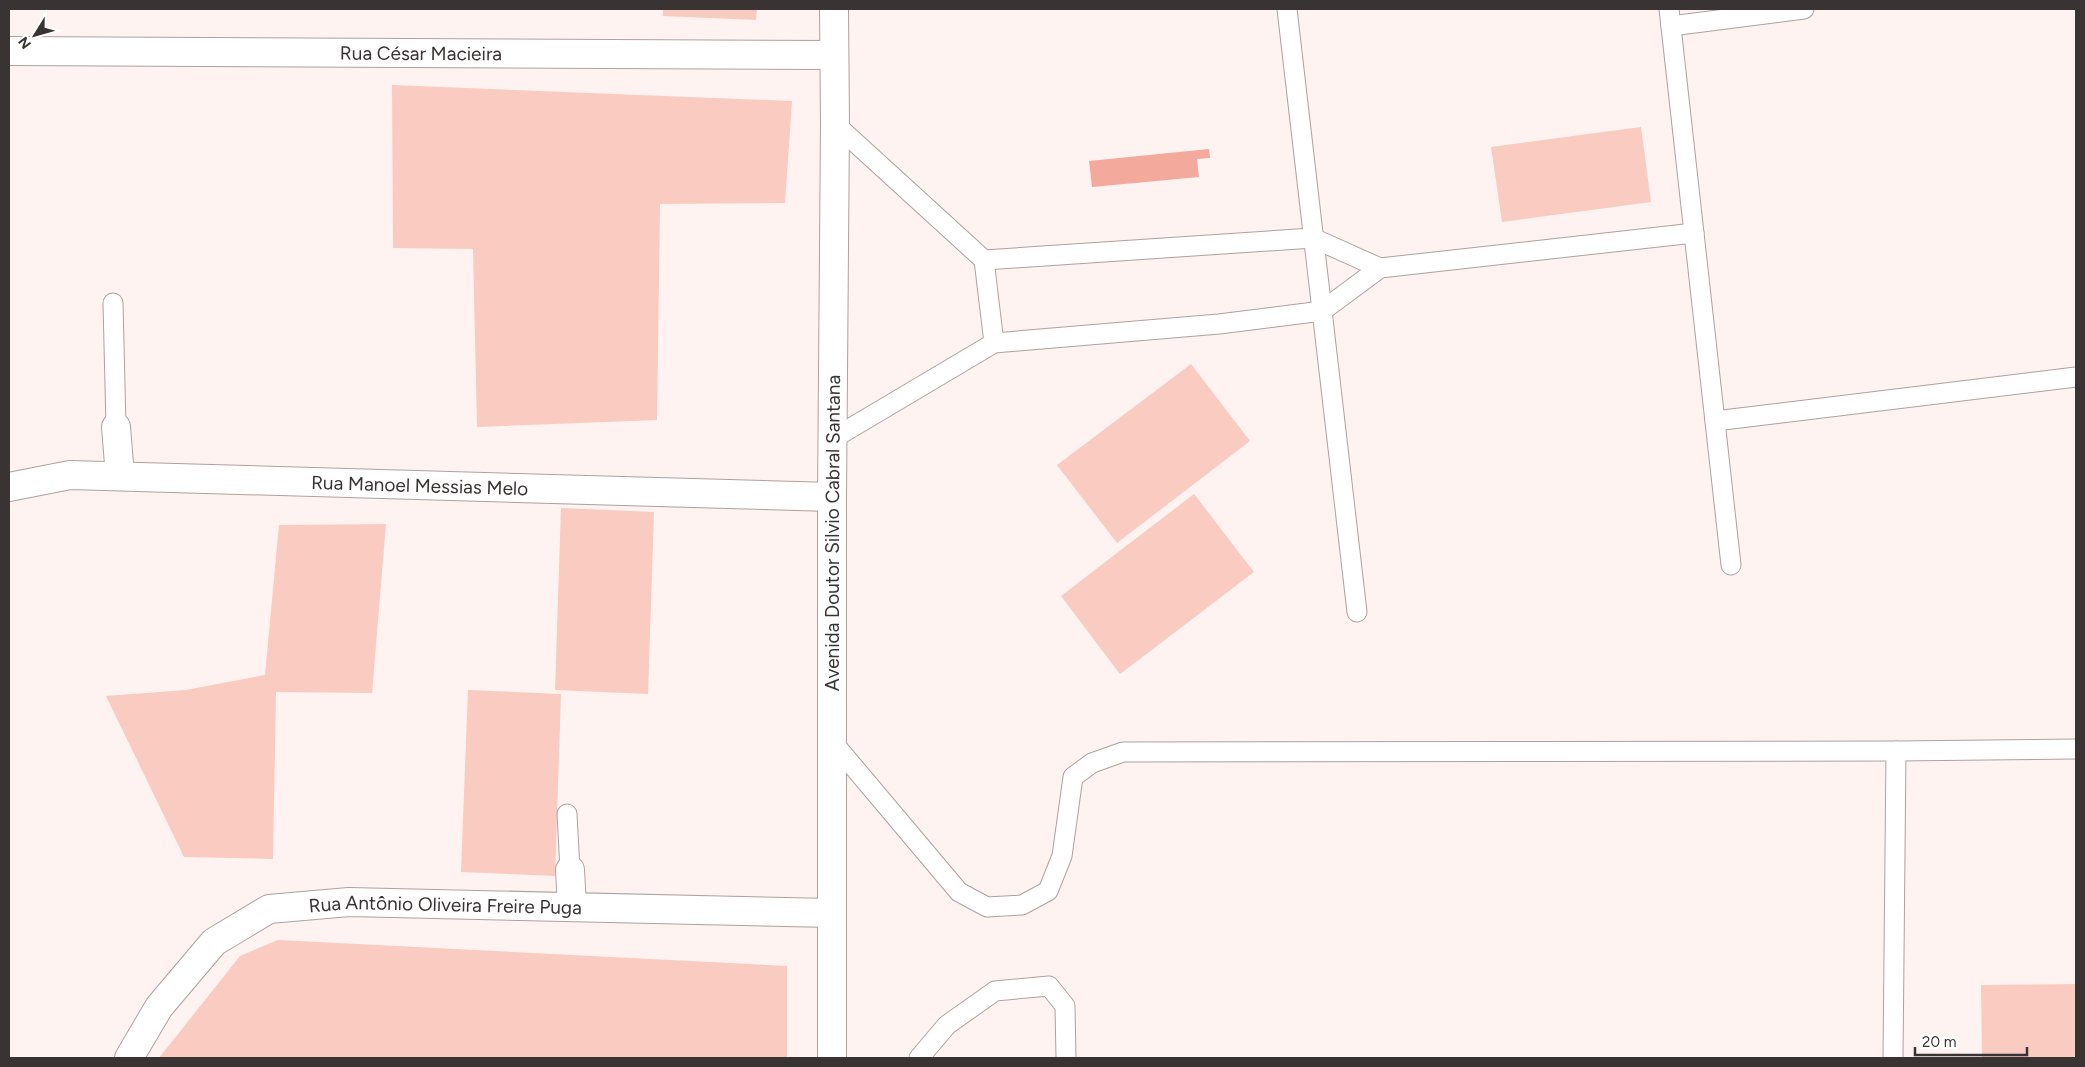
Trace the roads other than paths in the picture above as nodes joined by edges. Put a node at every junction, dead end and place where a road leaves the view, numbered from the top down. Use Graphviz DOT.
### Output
graph roads {
  1 [pos="834,9"];
  2 [pos="1286,9"];
  3 [pos="1804,9"];
  4 [pos="1670,17"];
  5 [pos="9,51"];
  6 [pos="833,55"];
  7 [pos="835,124"];
  8 [pos="1694,233"];
  9 [pos="1313,238"];
  10 [pos="984,260"];
  11 [pos="1380,268"];
  12 [pos="113,303"];
  13 [pos="1322,311"];
  14 [pos="994,343"];
  15 [pos="2076,377"];
  16 [pos="1715,421"];
  17 [pos="116,427"];
  18 [pos="834,438"];
  19 [pos="120,476"];
  20 [pos="9,487"];
  21 [pos="832,498"];
  22 [pos="1731,565"];
  23 [pos="1357,612"];
  24 [pos="831,740"];
  25 [pos="2076,749"];
  26 [pos="1896,751"];
  27 [pos="567,814"];
  28 [pos="570,870"];
  29 [pos="572,907"];
  30 [pos="830,913"];
  31 [pos="129,1058"];
  32 [pos="832,1058"];
  33 [pos="919,1058"];
  34 [pos="1066,1058"];
  35 [pos="1893,1058"];
  1 -- 6 [label="street, Avenida Doutor Silvio Cabral Santana"];
  2 -- 9 [label="lane"];
  3 -- 4 [label="lane"];
  4 -- 8 [label="lane"];
  5 -- 6 [label="street, Rua César Macieira"];
  6 -- 7 [label="street, Avenida Doutor Silvio Cabral Santana"];
  7 -- 10 [label="lane"];
  7 -- 18 [label="street, Avenida Doutor Silvio Cabral Santana"];
  8 -- 11 [label="lane"];
  8 -- 16 [label="lane"];
  9 -- 10 [label="lane"];
  9 -- 11 [label="lane"];
  9 -- 13 [label="lane"];
  10 -- 14 [label="lane"];
  11 -- 13 [label="lane"];
  12 -- 17 [label="lane"];
  13 -- 14 [label="lane"];
  13 -- 23 [label="lane"];
  14 -- 18 [label="lane"];
  15 -- 16 [label="lane"];
  16 -- 22 [label="lane"];
  17 -- 19 [label="street"];
  18 -- 21 [label="street, Avenida Doutor Silvio Cabral Santana"];
  19 -- 20 [label="street, Rua Manoel Messias Melo"];
  19 -- 21 [label="street, Rua Manoel Messias Melo"];
  21 -- 24 [label="street, Avenida Doutor Silvio Cabral Santana"];
  24 -- 26 [label="lane"];
  24 -- 30 [label="street, Avenida Doutor Silvio Cabral Santana"];
  25 -- 26 [label="lane"];
  26 -- 35 [label="lane"];
  27 -- 28 [label="lane"];
  28 -- 29 [label="street"];
  29 -- 30 [label="street, Rua Antônio Oliveira Freire Puga"];
  29 -- 31 [label="street, Rua Antônio Oliveira Freire Puga"];
  30 -- 32 [label="street, Avenida Doutor Silvio Cabral Santana"];
  33 -- 34 [label="lane"];
}
